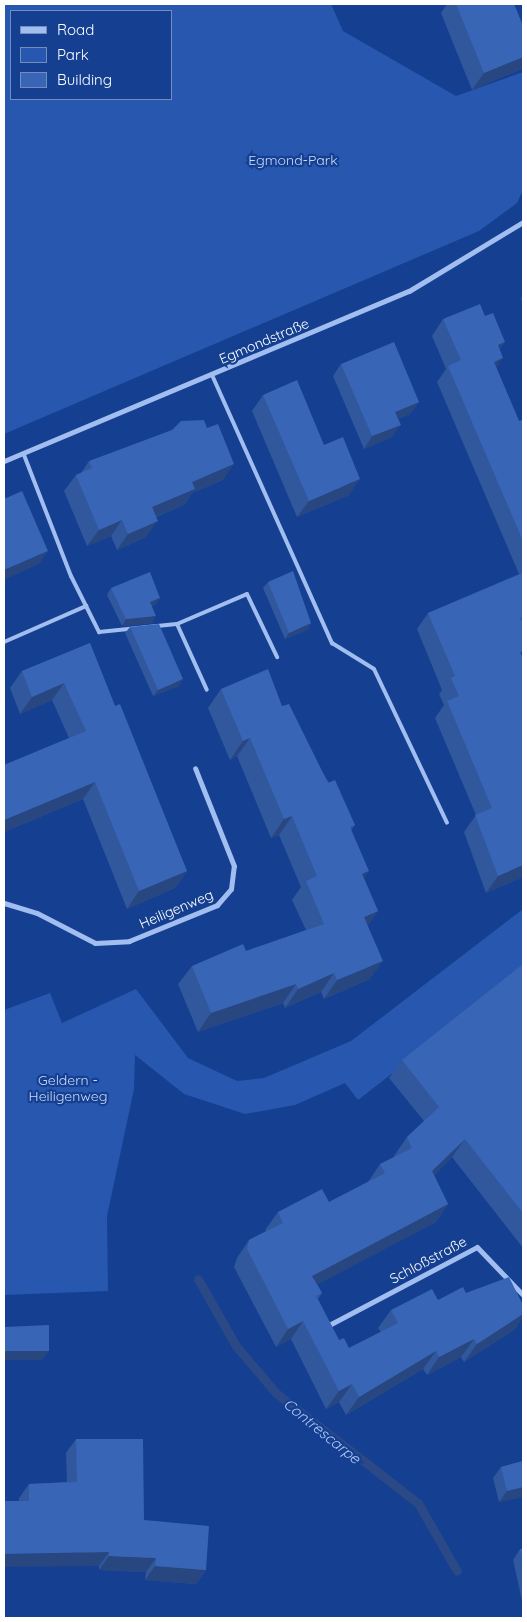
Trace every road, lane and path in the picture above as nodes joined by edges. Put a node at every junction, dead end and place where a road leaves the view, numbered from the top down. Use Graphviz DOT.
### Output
graph roads {
  1 [pos="523,222"];
  2 [pos="212,375"];
  3 [pos="24,455"];
  4 [pos="4,461"];
  5 [pos="86,606"];
  6 [pos="177,624"];
  7 [pos="4,642"];
  8 [pos="277,657"];
  9 [pos="207,690"];
  10 [pos="195,768"];
  11 [pos="447,823"];
  12 [pos="4,903"];
  13 [pos="523,1295"];
  14 [pos="329,1325"];
  1 -- 2 [label="street, Egmondstraße"];
  2 -- 3 [label="street, Egmondstraße"];
  2 -- 11 [label="lane"];
  3 -- 4 [label="street, Egmondstraße"];
  3 -- 5 [label="lane"];
  5 -- 6 [label="lane"];
  5 -- 7 [label="lane"];
  6 -- 8 [label="lane"];
  6 -- 9 [label="lane"];
  10 -- 12 [label="street, Heiligenweg"];
  13 -- 14 [label="street, Schloßstraße"];
}
